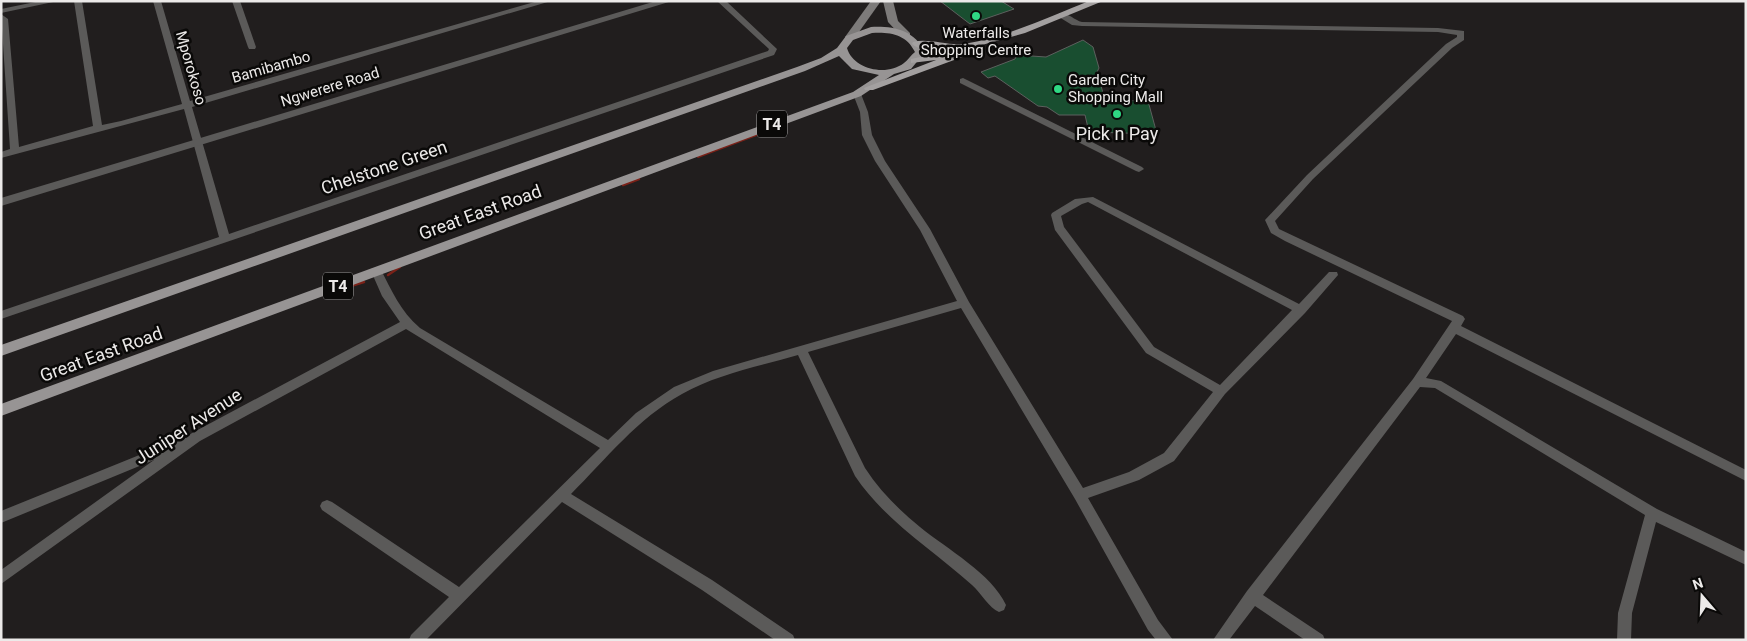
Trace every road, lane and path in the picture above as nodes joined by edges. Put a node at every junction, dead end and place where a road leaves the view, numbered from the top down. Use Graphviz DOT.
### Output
graph roads {
  1 [pos="54,1"];
  2 [pos="78,1"];
  3 [pos="157,1"];
  4 [pos="236,1"];
  5 [pos="547,1"];
  6 [pos="667,1"];
  7 [pos="721,1"];
  8 [pos="876,1"];
  9 [pos="888,1"];
  10 [pos="1098,1"];
  11 [pos="1077,10"];
  12 [pos="1,11"];
  13 [pos="1064,14"];
  14 [pos="1,16"];
  15 [pos="859,22"];
  16 [pos="1044,22"];
  17 [pos="1076,22"];
  18 [pos="1021,31"];
  19 [pos="906,34"];
  20 [pos="850,37"];
  21 [pos="917,44"];
  22 [pos="252,47"];
  23 [pos="840,50"];
  24 [pos="972,50"];
  25 [pos="915,61"];
  26 [pos="801,69"];
  27 [pos="891,72"];
  28 [pos="963,81"];
  29 [pos="863,91"];
  30 [pos="187,106"];
  31 [pos="98,128"];
  32 [pos="199,142"];
  33 [pos="15,151"];
  34 [pos="1,155"];
  35 [pos="1139,169"];
  36 [pos="1,202"];
  37 [pos="225,238"];
  38 [pos="376,271"];
  39 [pos="1333,275"];
  40 [pos="964,302"];
  41 [pos="1301,310"];
  42 [pos="1,314"];
  43 [pos="406,324"];
  44 [pos="1454,328"];
  45 [pos="801,348"];
  46 [pos="1,351"];
  47 [pos="1417,382"];
  48 [pos="1221,391"];
  49 [pos="1,410"];
  50 [pos="196,437"];
  51 [pos="608,447"];
  52 [pos="1746,476"];
  53 [pos="562,495"];
  54 [pos="1080,495"];
  55 [pos="327,506"];
  56 [pos="1652,514"];
  57 [pos="1,517"];
  58 [pos="1746,559"];
  59 [pos="1,578"];
  60 [pos="460,596"];
  61 [pos="1252,596"];
  62 [pos="999,605"];
  63 [pos="416,640"];
  64 [pos="788,640"];
  65 [pos="1166,640"];
  66 [pos="1220,640"];
  67 [pos="1318,640"];
  68 [pos="1624,640"];
  1 -- 12 [label="street"];
  2 -- 31 [label="street"];
  3 -- 30 [label="street, Mporokoso"];
  4 -- 22 [label="street"];
  5 -- 30 [label="street, Bamibambo"];
  6 -- 32 [label="street, Ngwerere Road"];
  7 -- 37 [label="street, Chelstone Green"];
  8 -- 15 [label="main road"];
  9 -- 19 [label="main road"];
  10 -- 11 [label="highway, Great East Road"];
  11 -- 13 [label="highway, Great East Road"];
  11 -- 17 [label="street"];
  13 -- 16 [label="highway, Great East Road"];
  13 -- 17 [label="street"];
  14 -- 33 [label="street"];
  15 -- 20 [label="main road"];
  15 -- 26 [label="main road"];
  16 -- 17 [label="street"];
  16 -- 18 [label="highway, Great East Road"];
  17 -- 44 [label="street"];
  18 -- 21 [label="highway, Great East Road"];
  18 -- 24 [label="highway, Great East Road"];
  19 -- 20 [label="main road"];
  19 -- 21 [label="main road"];
  20 -- 23 [label="main road"];
  21 -- 25 [label="main road"];
  23 -- 26 [label="main road, Great East Road / T4"];
  23 -- 27 [label="main road"];
  24 -- 25 [label="highway, Great East Road"];
  24 -- 29 [label="highway, Great East Road"];
  25 -- 27 [label="main road"];
  26 -- 46 [label="main road, Great East Road / T4"];
  27 -- 29 [label="main road, T4"];
  28 -- 35 [label="street"];
  29 -- 38 [label="main road, Great East Road / T4"];
  29 -- 40 [label="street"];
  30 -- 31 [label="street, Bamibambo"];
  30 -- 32 [label="street, Mporokoso"];
  31 -- 33 [label="street, Bamibambo"];
  32 -- 36 [label="street, Ngwerere Road"];
  32 -- 37 [label="street, Mporokoso"];
  33 -- 34 [label="street, Bamibambo"];
  37 -- 42 [label="street, Chelstone Green"];
  38 -- 43 [label="street"];
  38 -- 49 [label="main road, Great East Road / T4"];
  39 -- 41 [label="street"];
  40 -- 45 [label="street"];
  40 -- 54 [label="street"];
  41 -- 48 [label="street"];
  41 -- 48 [label="street"];
  43 -- 50 [label="street, Juniper Avenue"];
  43 -- 51 [label="street"];
  44 -- 47 [label="street"];
  44 -- 52 [label="street"];
  45 -- 51 [label="street"];
  45 -- 62 [label="street"];
  47 -- 56 [label="street"];
  47 -- 61 [label="street"];
  48 -- 54 [label="street"];
  50 -- 57 [label="street"];
  50 -- 59 [label="street, Juniper Avenue"];
  51 -- 53 [label="street"];
  53 -- 60 [label="street"];
  53 -- 64 [label="street"];
  54 -- 65 [label="street"];
  55 -- 60 [label="street"];
  56 -- 58 [label="street"];
  56 -- 68 [label="street"];
  60 -- 63 [label="street"];
  61 -- 66 [label="street"];
  61 -- 67 [label="street"];
}
